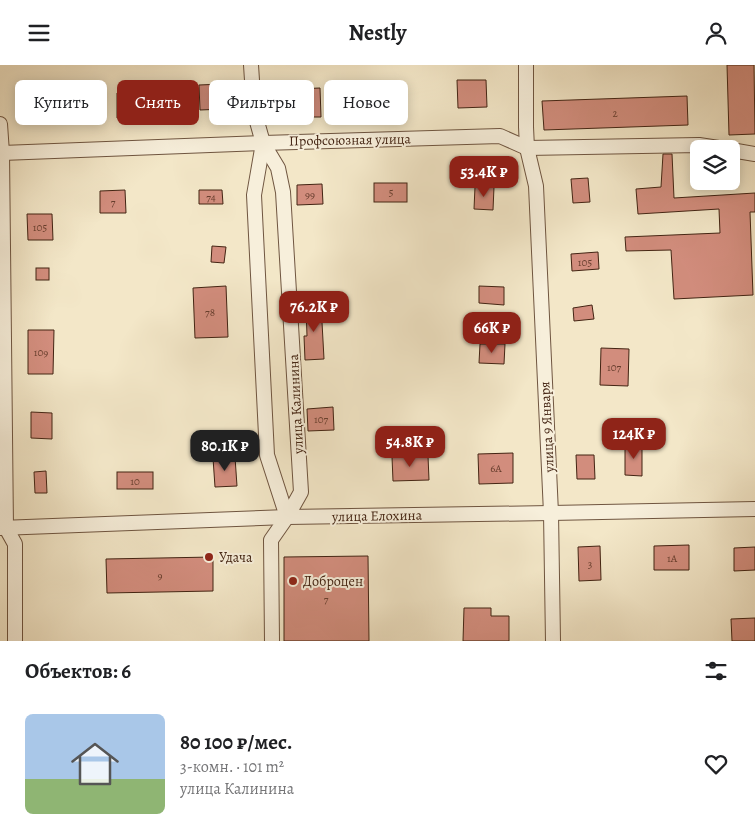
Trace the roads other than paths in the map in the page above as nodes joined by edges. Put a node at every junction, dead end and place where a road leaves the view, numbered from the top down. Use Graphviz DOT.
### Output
graph roads {
  1 [pos="251,65"];
  2 [pos="526,65"];
  3 [pos="0,124"];
  4 [pos="263,143"];
  5 [pos="690,145"];
  6 [pos="527,148"];
  7 [pos="740,152"];
  8 [pos="2,153"];
  9 [pos="755,154"];
  10 [pos="755,509"];
  11 [pos="551,513"];
  12 [pos="287,517"];
  13 [pos="3,528"];
  14 [pos="15,641"];
  15 [pos="272,641"];
  16 [pos="553,641"];
  1 -- 4 [label="street, улица Калинина"];
  2 -- 6 [label="street, улица 9 Января"];
  3 -- 8 [label="street"];
  4 -- 6 [label="street, Профсоюзная улица"];
  4 -- 8 [label="street, Профсоюзная улица"];
  4 -- 12 [label="street, улица Калинина"];
  4 -- 12 [label="street, улица Калинина"];
  5 -- 6 [label="street, Профсоюзная улица"];
  6 -- 11 [label="street, улица 9 Января"];
  7 -- 9 [label="street"];
  8 -- 13 [label="street"];
  10 -- 11 [label="street, улица Елохина"];
  11 -- 12 [label="street, улица Елохина"];
  11 -- 16 [label="street, улица 9 Января"];
  12 -- 13 [label="street, улица Елохина"];
  12 -- 15 [label="street, улица Калинина"];
  13 -- 14 [label="street"];
}
